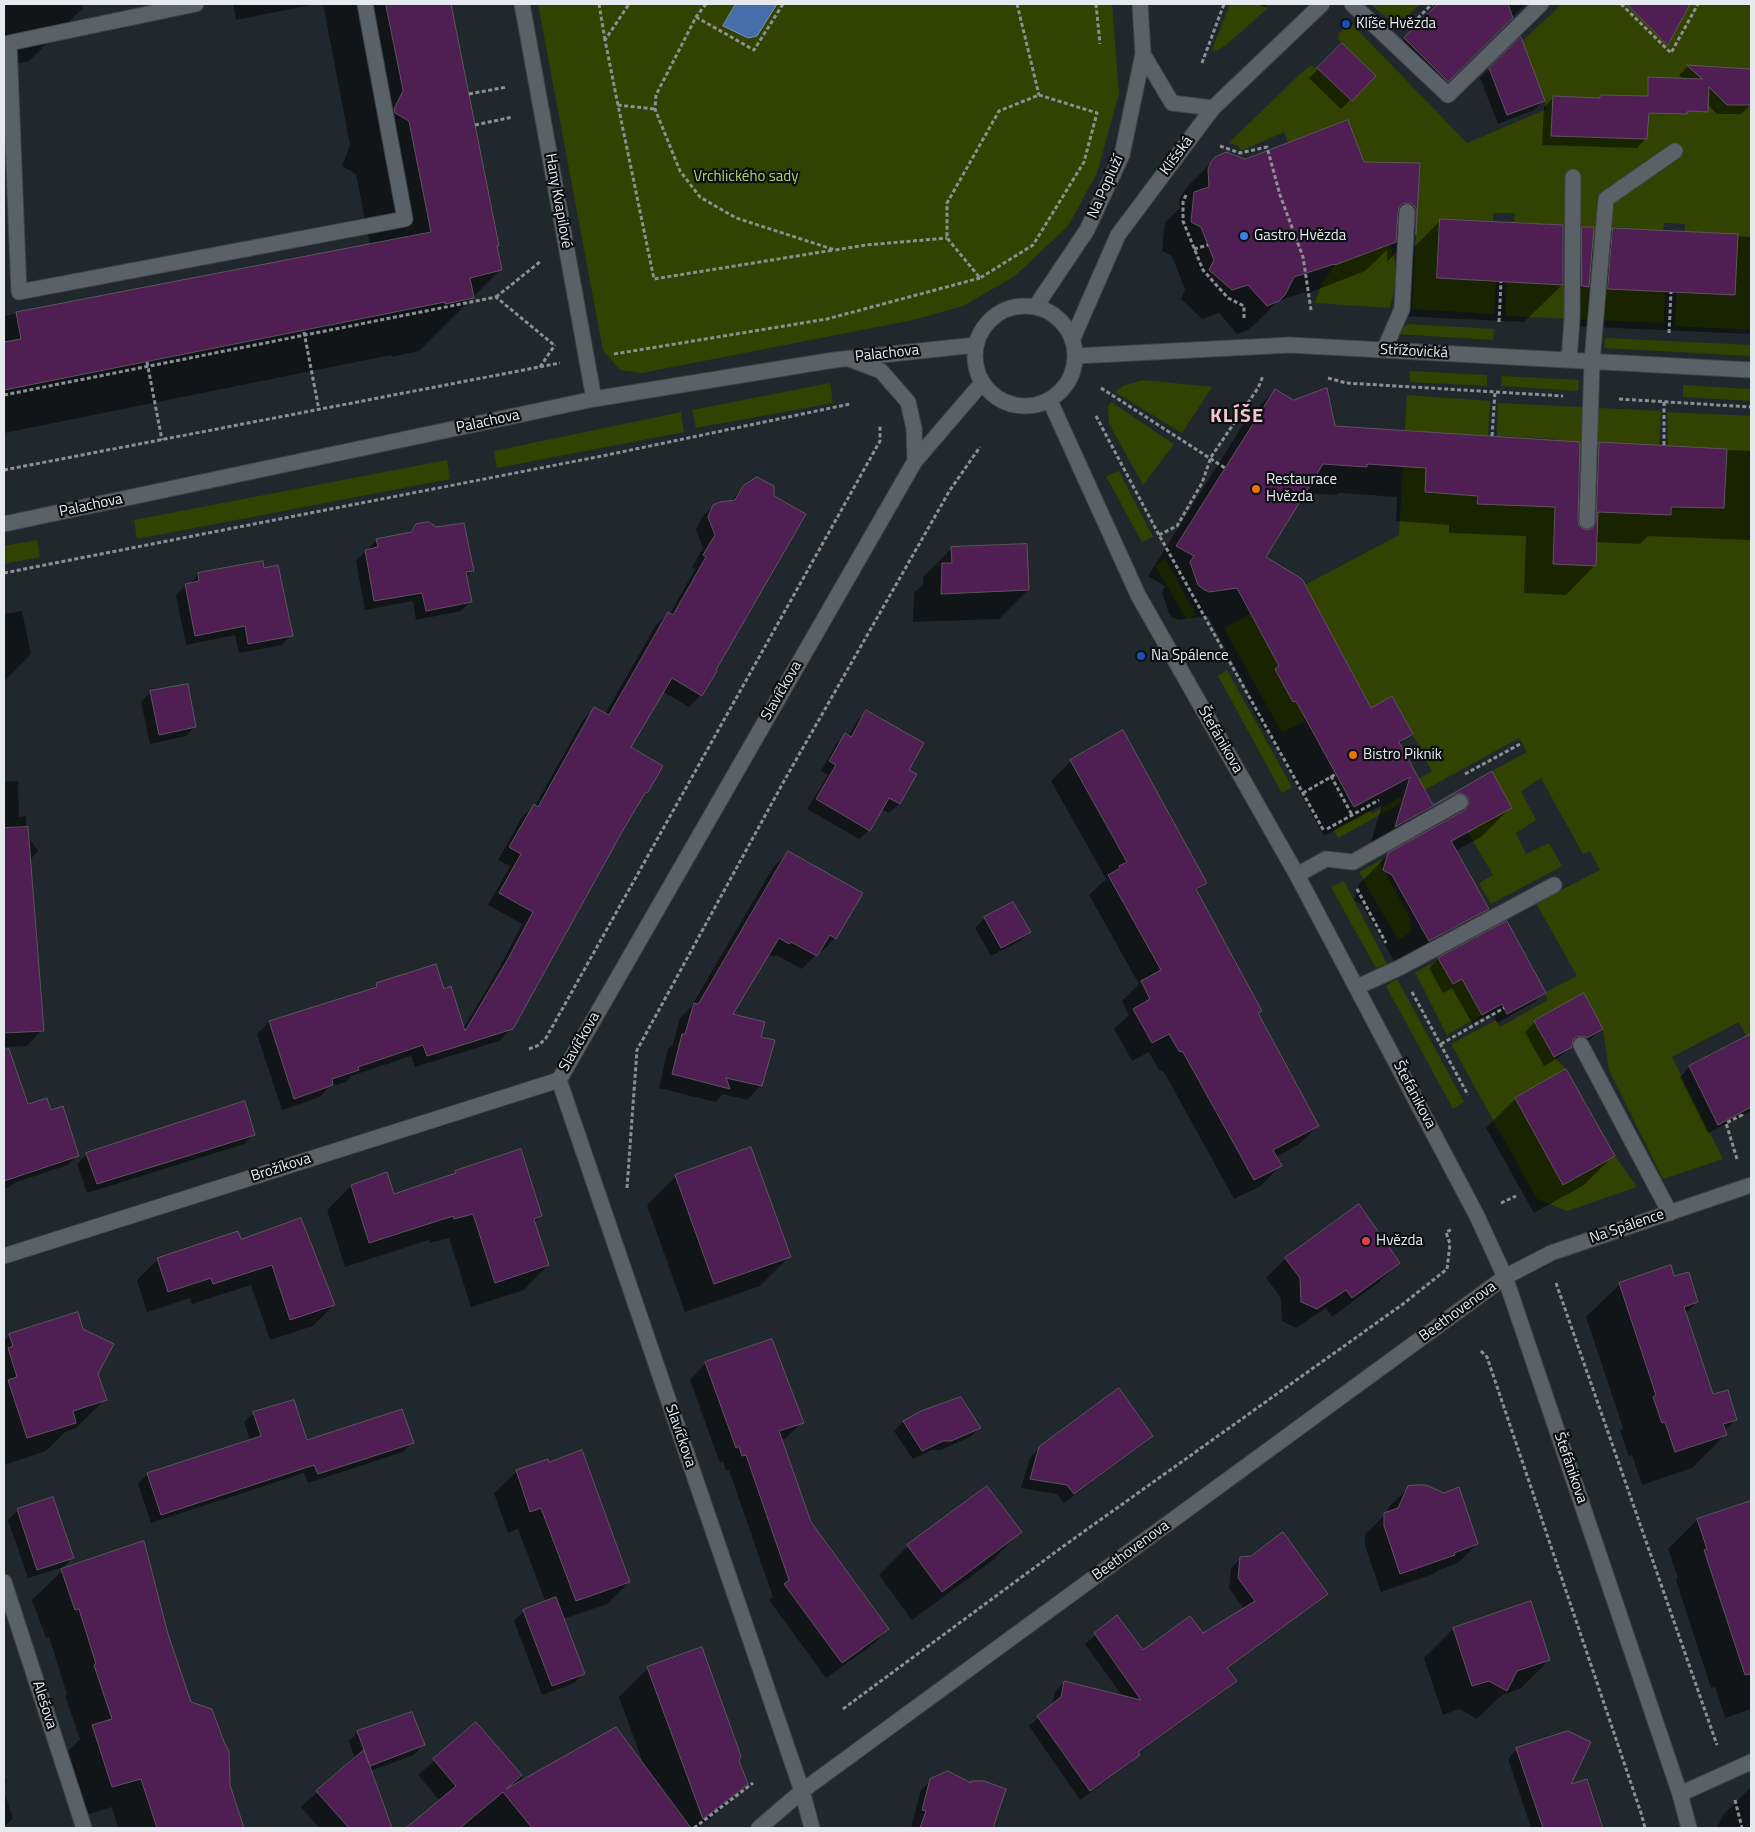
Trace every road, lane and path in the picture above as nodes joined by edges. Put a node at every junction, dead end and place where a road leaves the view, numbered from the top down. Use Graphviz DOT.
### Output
graph roads {
  1 [pos="189,4"];
  2 [pos="365,4"];
  3 [pos="522,4"];
  4 [pos="599,4"];
  5 [pos="629,4"];
  6 [pos="706,4"];
  7 [pos="783,4"];
  8 [pos="1017,4"];
  9 [pos="1096,4"];
  10 [pos="1140,4"];
  11 [pos="1224,4"];
  12 [pos="1322,4"];
  13 [pos="1352,4"];
  14 [pos="1541,4"];
  15 [pos="1621,4"];
  16 [pos="1698,4"];
  17 [pos="696,18"];
  18 [pos="606,40"];
  19 [pos="1100,44"];
  20 [pos="1143,54"];
  21 [pos="1202,63"];
  22 [pos="508,87"];
  23 [pos="469,94"];
  24 [pos="1039,95"];
  25 [pos="618,105"];
  26 [pos="1213,108"];
  27 [pos="655,110"];
  28 [pos="514,117"];
  29 [pos="475,125"];
  30 [pos="1217,145"];
  31 [pos="1675,151"];
  32 [pos="1573,176"];
  33 [pos="1186,194"];
  34 [pos="1407,212"];
  35 [pos="947,238"];
  36 [pos="1208,245"];
  37 [pos="1194,249"];
  38 [pos="835,250"];
  39 [pos="541,260"];
  40 [pos="980,278"];
  41 [pos="1501,282"];
  42 [pos="1671,292"];
  43 [pos="496,297"];
  44 [pos="1036,306"];
  45 [pos="1311,310"];
  46 [pos="1499,322"];
  47 [pos="1244,328"];
  48 [pos="1669,333"];
  49 [pos="305,334"];
  50 [pos="1073,338"];
  51 [pos="976,345"];
  52 [pos="555,346"];
  53 [pos="1384,350"];
  54 [pos="609,354"];
  55 [pos="1076,356"];
  56 [pos="848,358"];
  57 [pos="1569,360"];
  58 [pos="565,362"];
  59 [pos="1592,362"];
  60 [pos="148,364"];
  61 [pos="1266,370"];
  62 [pos="1751,370"];
  63 [pos="1321,376"];
  64 [pos="982,383"];
  65 [pos="1101,388"];
  66 [pos="1495,392"];
  67 [pos="4,395"];
  68 [pos="1590,398"];
  69 [pos="594,399"];
  70 [pos="1050,401"];
  71 [pos="1664,402"];
  72 [pos="850,404"];
  73 [pos="1751,407"];
  74 [pos="319,410"];
  75 [pos="1096,416"];
  76 [pos="880,425"];
  77 [pos="1492,436"];
  78 [pos="162,440"];
  79 [pos="1664,445"];
  80 [pos="980,447"];
  81 [pos="1211,457"];
  82 [pos="915,461"];
  83 [pos="1225,468"];
  84 [pos="4,470"];
  85 [pos="1587,521"];
  86 [pos="4,524"];
  87 [pos="1159,535"];
  88 [pos="4,573"];
  89 [pos="1336,774"];
  90 [pos="1332,776"];
  91 [pos="1303,792"];
  92 [pos="1378,800"];
  93 [pos="1460,802"];
  94 [pos="1352,815"];
  95 [pos="1324,831"];
  96 [pos="1329,839"];
  97 [pos="1297,875"];
  98 [pos="1554,885"];
  99 [pos="1357,987"];
  100 [pos="1504,1008"];
  101 [pos="1441,1044"];
  102 [pos="1580,1045"];
  103 [pos="529,1050"];
  104 [pos="559,1080"];
  105 [pos="1741,1113"];
  106 [pos="1738,1162"];
  107 [pos="1751,1185"];
  108 [pos="627,1194"];
  109 [pos="1516,1196"];
  110 [pos="1498,1204"];
  111 [pos="1670,1213"];
  112 [pos="1453,1228"];
  113 [pos="4,1256"];
  114 [pos="1505,1277"];
  115 [pos="1555,1282"];
  116 [pos="1482,1351"];
  117 [pos="4,1582"];
  118 [pos="843,1709"];
  119 [pos="1717,1745"];
  120 [pos="1751,1762"];
  121 [pos="753,1783"];
  122 [pos="802,1791"];
  123 [pos="1680,1794"];
  124 [pos="1734,1794"];
  125 [pos="84,1828"];
  126 [pos="694,1828"];
  127 [pos="759,1828"];
  128 [pos="812,1828"];
  129 [pos="1644,1828"];
  130 [pos="1689,1828"];
  131 [pos="1742,1828"];
  1 -- 2 [label="street"];
  3 -- 69 [label="street, Hany Kvapilové"];
  4 -- 18 [label="path"];
  5 -- 18 [label="path"];
  6 -- 17 [label="path"];
  7 -- 17 [label="path"];
  8 -- 24 [label="path"];
  9 -- 19 [label="path"];
  10 -- 20 [label="street, Na Popluží"];
  11 -- 21 [label="path"];
  12 -- 26 [label="street, Klíšská"];
  13 -- 14 [label="street"];
  15 -- 16 [label="path"];
  17 -- 27 [label="path"];
  18 -- 25 [label="path"];
  20 -- 26 [label="street, Na Popluží"];
  20 -- 44 [label="street, Na Popluží"];
  22 -- 23 [label="path"];
  24 -- 35 [label="path"];
  24 -- 40 [label="path"];
  25 -- 27 [label="path"];
  25 -- 38 [label="path"];
  26 -- 50 [label="street, Klíšská"];
  27 -- 38 [label="path"];
  28 -- 29 [label="path"];
  30 -- 45 [label="path"];
  31 -- 59 [label="street"];
  32 -- 57 [label="street"];
  33 -- 37 [label="path"];
  34 -- 53 [label="street"];
  35 -- 38 [label="path"];
  35 -- 40 [label="path"];
  36 -- 37 [label="path"];
  37 -- 47 [label="path"];
  39 -- 43 [label="path"];
  40 -- 54 [label="path"];
  41 -- 46 [label="path"];
  42 -- 48 [label="path"];
  43 -- 49 [label="path"];
  43 -- 52 [label="path"];
  44 -- 50 [label="street"];
  44 -- 51 [label="street"];
  49 -- 60 [label="path"];
  49 -- 74 [label="path"];
  50 -- 55 [label="street"];
  51 -- 56 [label="street, Palachova"];
  51 -- 64 [label="street"];
  53 -- 55 [label="street, Střížovická"];
  53 -- 57 [label="street, Střížovická"];
  55 -- 70 [label="street"];
  56 -- 69 [label="street, Palachova"];
  56 -- 82 [label="street"];
  57 -- 59 [label="street, Střížovická"];
  58 -- 74 [label="path"];
  59 -- 62 [label="street, Střížovická"];
  59 -- 68 [label="street"];
  60 -- 67 [label="path"];
  60 -- 78 [label="path"];
  61 -- 81 [label="path"];
  63 -- 66 [label="path"];
  64 -- 70 [label="street"];
  64 -- 82 [label="street, Slavíčkova"];
  65 -- 81 [label="path"];
  66 -- 68 [label="path"];
  66 -- 77 [label="path"];
  68 -- 71 [label="path"];
  68 -- 85 [label="street"];
  69 -- 86 [label="street, Palachova"];
  70 -- 97 [label="street, Štefánikova"];
  71 -- 73 [label="path"];
  71 -- 79 [label="path"];
  72 -- 88 [label="path"];
  74 -- 78 [label="path"];
  75 -- 87 [label="path"];
  76 -- 103 [label="path"];
  78 -- 84 [label="path"];
  80 -- 108 [label="path"];
  81 -- 83 [label="path"];
  81 -- 87 [label="path"];
  82 -- 104 [label="street, Slavíčkova"];
  87 -- 91 [label="path"];
  89 -- 90 [label="path"];
  90 -- 91 [label="path"];
  90 -- 94 [label="path"];
  91 -- 95 [label="path"];
  92 -- 94 [label="path"];
  93 -- 97 [label="street"];
  94 -- 95 [label="path"];
  95 -- 96 [label="path"];
  97 -- 99 [label="street, Štefánikova"];
  98 -- 99 [label="street"];
  99 -- 114 [label="street, Štefánikova"];
  100 -- 101 [label="path"];
  102 -- 111 [label="street"];
  104 -- 113 [label="street, Brožíkova"];
  104 -- 122 [label="street, Slavíčkova"];
  105 -- 106 [label="path"];
  107 -- 111 [label="street, Na Spálence"];
  109 -- 110 [label="path"];
  111 -- 114 [label="street, Na Spálence"];
  112 -- 118 [label="path"];
  114 -- 122 [label="street, Beethovenova"];
  114 -- 123 [label="street, Štefánikova"];
  115 -- 119 [label="path"];
  116 -- 129 [label="path"];
  117 -- 125 [label="street, Alešova"];
  120 -- 123 [label="street"];
  121 -- 126 [label="path"];
  122 -- 127 [label="street, Beethovenova"];
  122 -- 128 [label="street, Slavíčkova"];
  123 -- 130 [label="street, Štefánikova"];
  124 -- 131 [label="path"];
}
